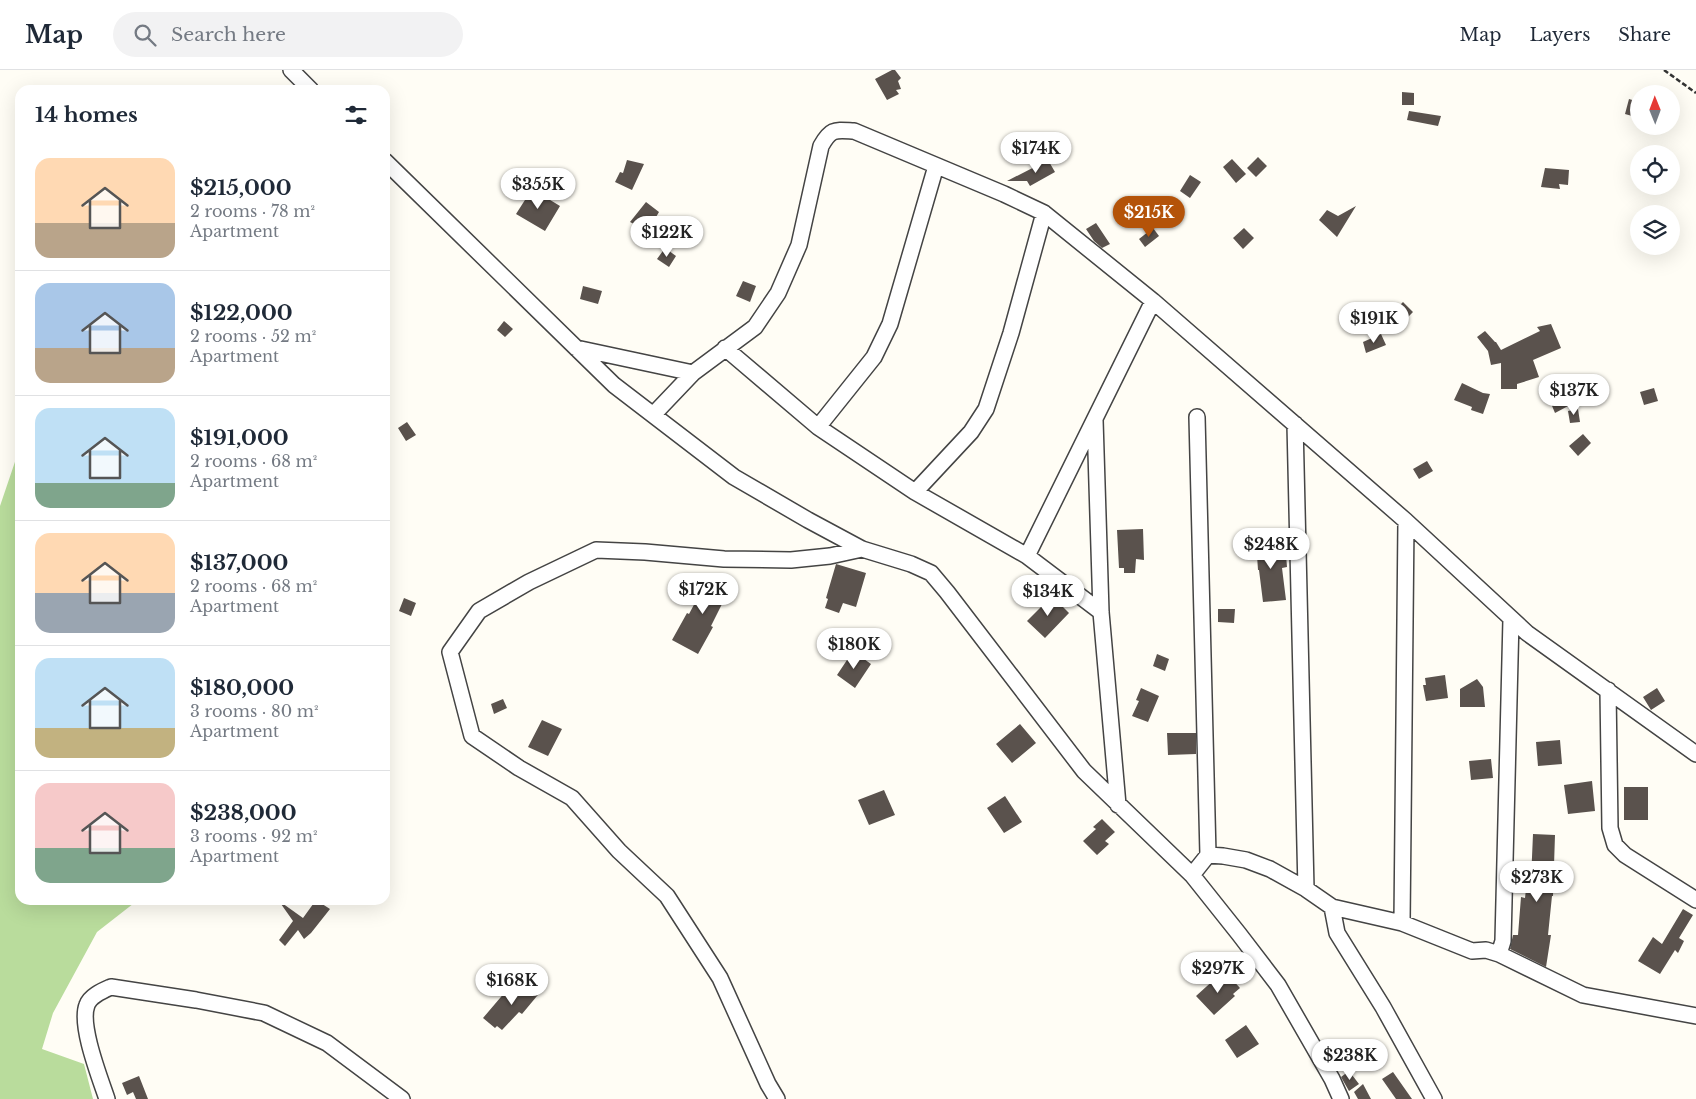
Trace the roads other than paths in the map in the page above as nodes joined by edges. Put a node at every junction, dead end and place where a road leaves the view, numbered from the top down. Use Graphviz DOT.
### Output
graph roads {
  1 [pos="291,70"];
  2 [pos="307,85"];
  3 [pos="390,166"];
  4 [pos="936,166"];
  5 [pos="1044,213"];
  6 [pos="1153,301"];
  7 [pos="576,348"];
  8 [pos="725,348"];
  9 [pos="693,373"];
  10 [pos="653,415"];
  11 [pos="1197,417"];
  12 [pos="1095,420"];
  13 [pos="1295,424"];
  14 [pos="818,427"];
  15 [pos="915,492"];
  16 [pos="1406,521"];
  17 [pos="862,549"];
  18 [pos="1027,556"];
  19 [pos="1101,612"];
  20 [pos="1511,619"];
  21 [pos="1608,690"];
  22 [pos="1696,754"];
  23 [pos="1118,805"];
  24 [pos="1208,856"];
  25 [pos="1192,875"];
  26 [pos="1306,889"];
  27 [pos="1696,900"];
  28 [pos="1332,908"];
  29 [pos="1402,923"];
  30 [pos="1499,954"];
  31 [pos="1696,1016"];
  32 [pos="107,1099"];
  33 [pos="402,1099"];
  34 [pos="776,1099"];
  35 [pos="1341,1099"];
  36 [pos="1434,1099"];
  1 -- 2 [label="street"];
  3 -- 7 [label="street"];
  4 -- 5 [label="street"];
  4 -- 8 [label="street"];
  4 -- 14 [label="street"];
  5 -- 6 [label="street"];
  5 -- 15 [label="street"];
  6 -- 12 [label="street"];
  6 -- 13 [label="street"];
  7 -- 9 [label="street"];
  7 -- 10 [label="street"];
  8 -- 9 [label="street"];
  8 -- 14 [label="street"];
  9 -- 10 [label="street"];
  10 -- 17 [label="street"];
  11 -- 24 [label="street"];
  12 -- 18 [label="street"];
  12 -- 19 [label="street"];
  13 -- 16 [label="street"];
  13 -- 26 [label="street"];
  14 -- 15 [label="street"];
  15 -- 18 [label="street"];
  16 -- 20 [label="street"];
  16 -- 29 [label="street"];
  17 -- 23 [label="street"];
  17 -- 34 [label="street"];
  18 -- 19 [label="street"];
  19 -- 23 [label="street"];
  20 -- 21 [label="street"];
  20 -- 30 [label="street"];
  21 -- 22 [label="street"];
  21 -- 27 [label="street"];
  23 -- 25 [label="street"];
  24 -- 25 [label="street"];
  24 -- 26 [label="street"];
  25 -- 35 [label="street"];
  26 -- 28 [label="street"];
  28 -- 29 [label="street"];
  28 -- 36 [label="street"];
  29 -- 30 [label="street"];
  30 -- 31 [label="street"];
  32 -- 33 [label="street"];
}
